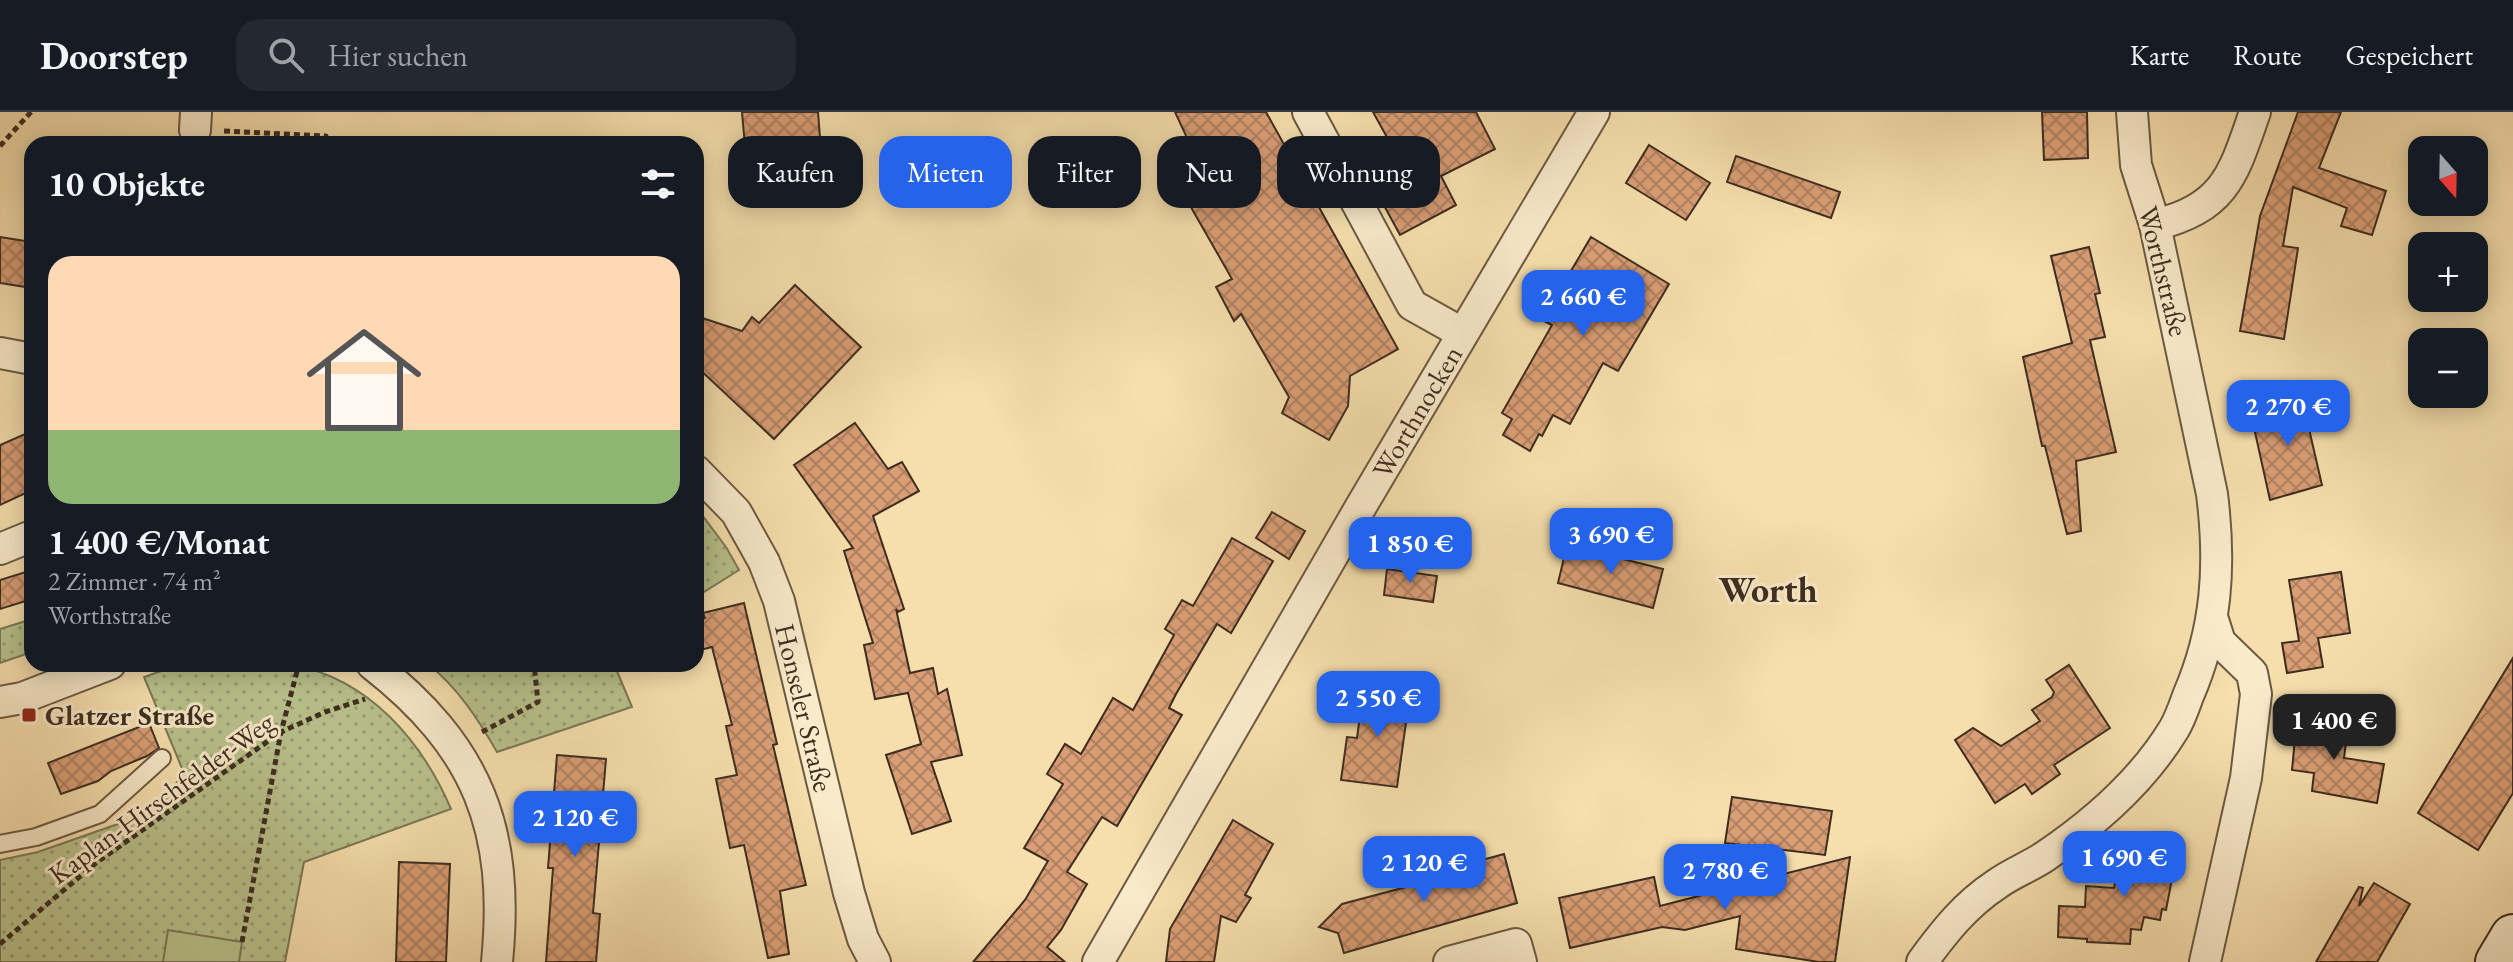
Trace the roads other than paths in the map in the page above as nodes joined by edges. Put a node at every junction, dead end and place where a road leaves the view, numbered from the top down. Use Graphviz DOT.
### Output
graph roads {
  1 [pos="1308,112"];
  2 [pos="1594,112"];
  3 [pos="2132,112"];
  4 [pos="2255,112"];
  5 [pos="2155,225"];
  6 [pos="1462,333"];
  7 [pos="0,353"];
  8 [pos="24,358"];
  9 [pos="704,479"];
  10 [pos="24,539"];
  11 [pos="0,549"];
  12 [pos="2213,620"];
  13 [pos="89,672"];
  14 [pos="382,672"];
  15 [pos="0,702"];
  16 [pos="162,758"];
  17 [pos="0,844"];
  18 [pos="2513,937"];
  19 [pos="497,962"];
  20 [pos="875,962"];
  21 [pos="1098,962"];
  22 [pos="1449,962"];
  23 [pos="1521,962"];
  24 [pos="1922,962"];
  25 [pos="2205,962"];
  26 [pos="2498,962"];
  1 -- 6 [label="street"];
  2 -- 6 [label="street, Worthnocken"];
  3 -- 5 [label="street, Worthstraße"];
  4 -- 5 [label="street"];
  5 -- 12 [label="street, Worthstraße"];
  6 -- 21 [label="street, Worthnocken"];
  7 -- 8 [label="street"];
  9 -- 20 [label="street, Honseler Straße"];
  10 -- 11 [label="street"];
  12 -- 24 [label="street, Worthstraße"];
  12 -- 25 [label="street"];
  13 -- 15 [label="street"];
  14 -- 19 [label="street"];
  16 -- 17 [label="lane"];
  18 -- 26 [label="street"];
  22 -- 23 [label="street"];
}
